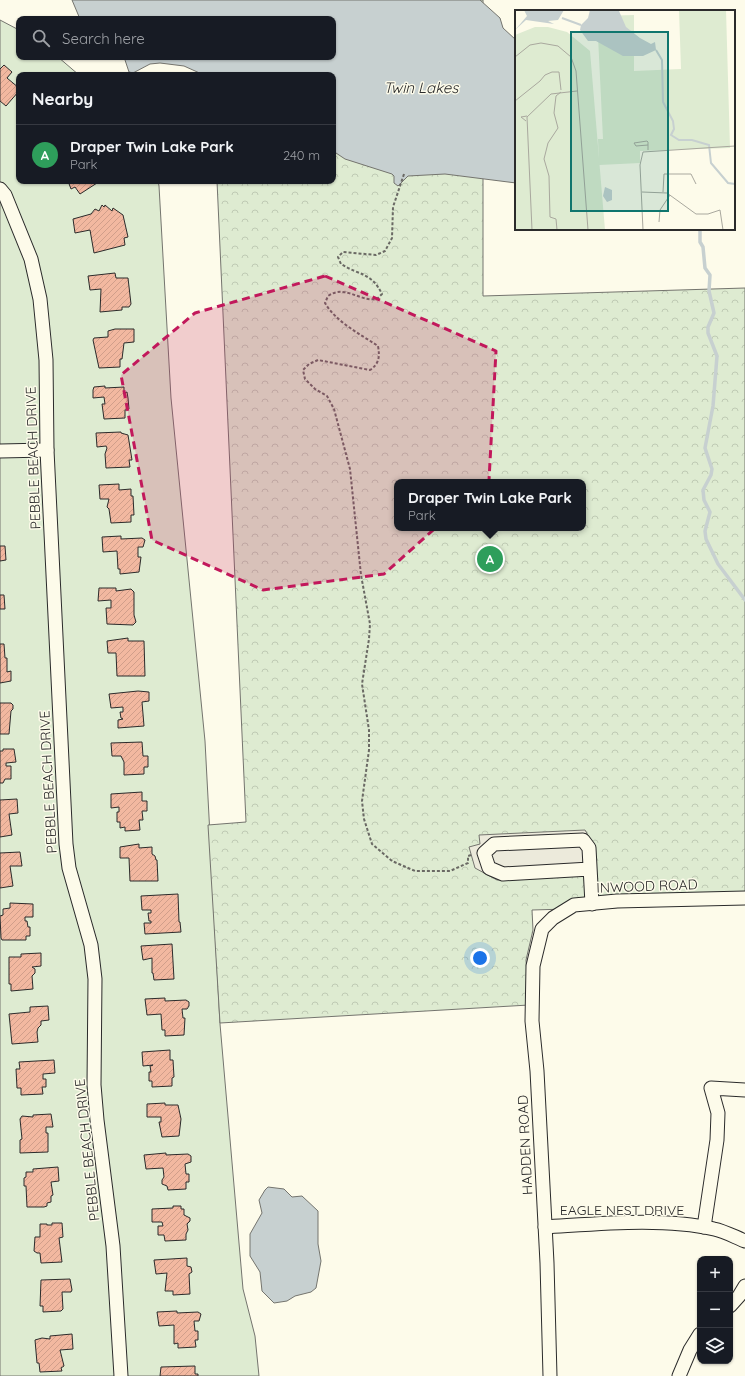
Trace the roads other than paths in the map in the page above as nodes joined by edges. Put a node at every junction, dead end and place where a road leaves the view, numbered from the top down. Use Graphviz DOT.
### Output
graph roads {
  1 [pos="0,189"];
  2 [pos="47,450"];
  3 [pos="0,451"];
  4 [pos="590,869"];
  5 [pos="745,898"];
  6 [pos="592,904"];
  7 [pos="553,918"];
  8 [pos="745,1090"];
  9 [pos="545,1227"];
  10 [pos="704,1228"];
  11 [pos="745,1241"];
  12 [pos="745,1286"];
  13 [pos="733,1303"];
  14 [pos="697,1339"];
  15 [pos="121,1376"];
  16 [pos="550,1376"];
  17 [pos="679,1376"];
  1 -- 2 [label="street, PEBBLE BEACH DRIVE"];
  2 -- 3 [label="street"];
  2 -- 15 [label="street, PEBBLE BEACH DRIVE"];
  4 -- 4 [label="street"];
  4 -- 6 [label="street"];
  5 -- 6 [label="street, INWOOD ROAD"];
  6 -- 7 [label="street, INWOOD ROAD"];
  7 -- 9 [label="street, HADDEN ROAD"];
  8 -- 10 [label="street"];
  9 -- 10 [label="street, EAGLE NEST DRIVE"];
  9 -- 16 [label="street, HADDEN ROAD"];
  10 -- 11 [label="street, EAGLE NEST DRIVE"];
  12 -- 13 [label="street"];
  14 -- 17 [label="street"];
}
